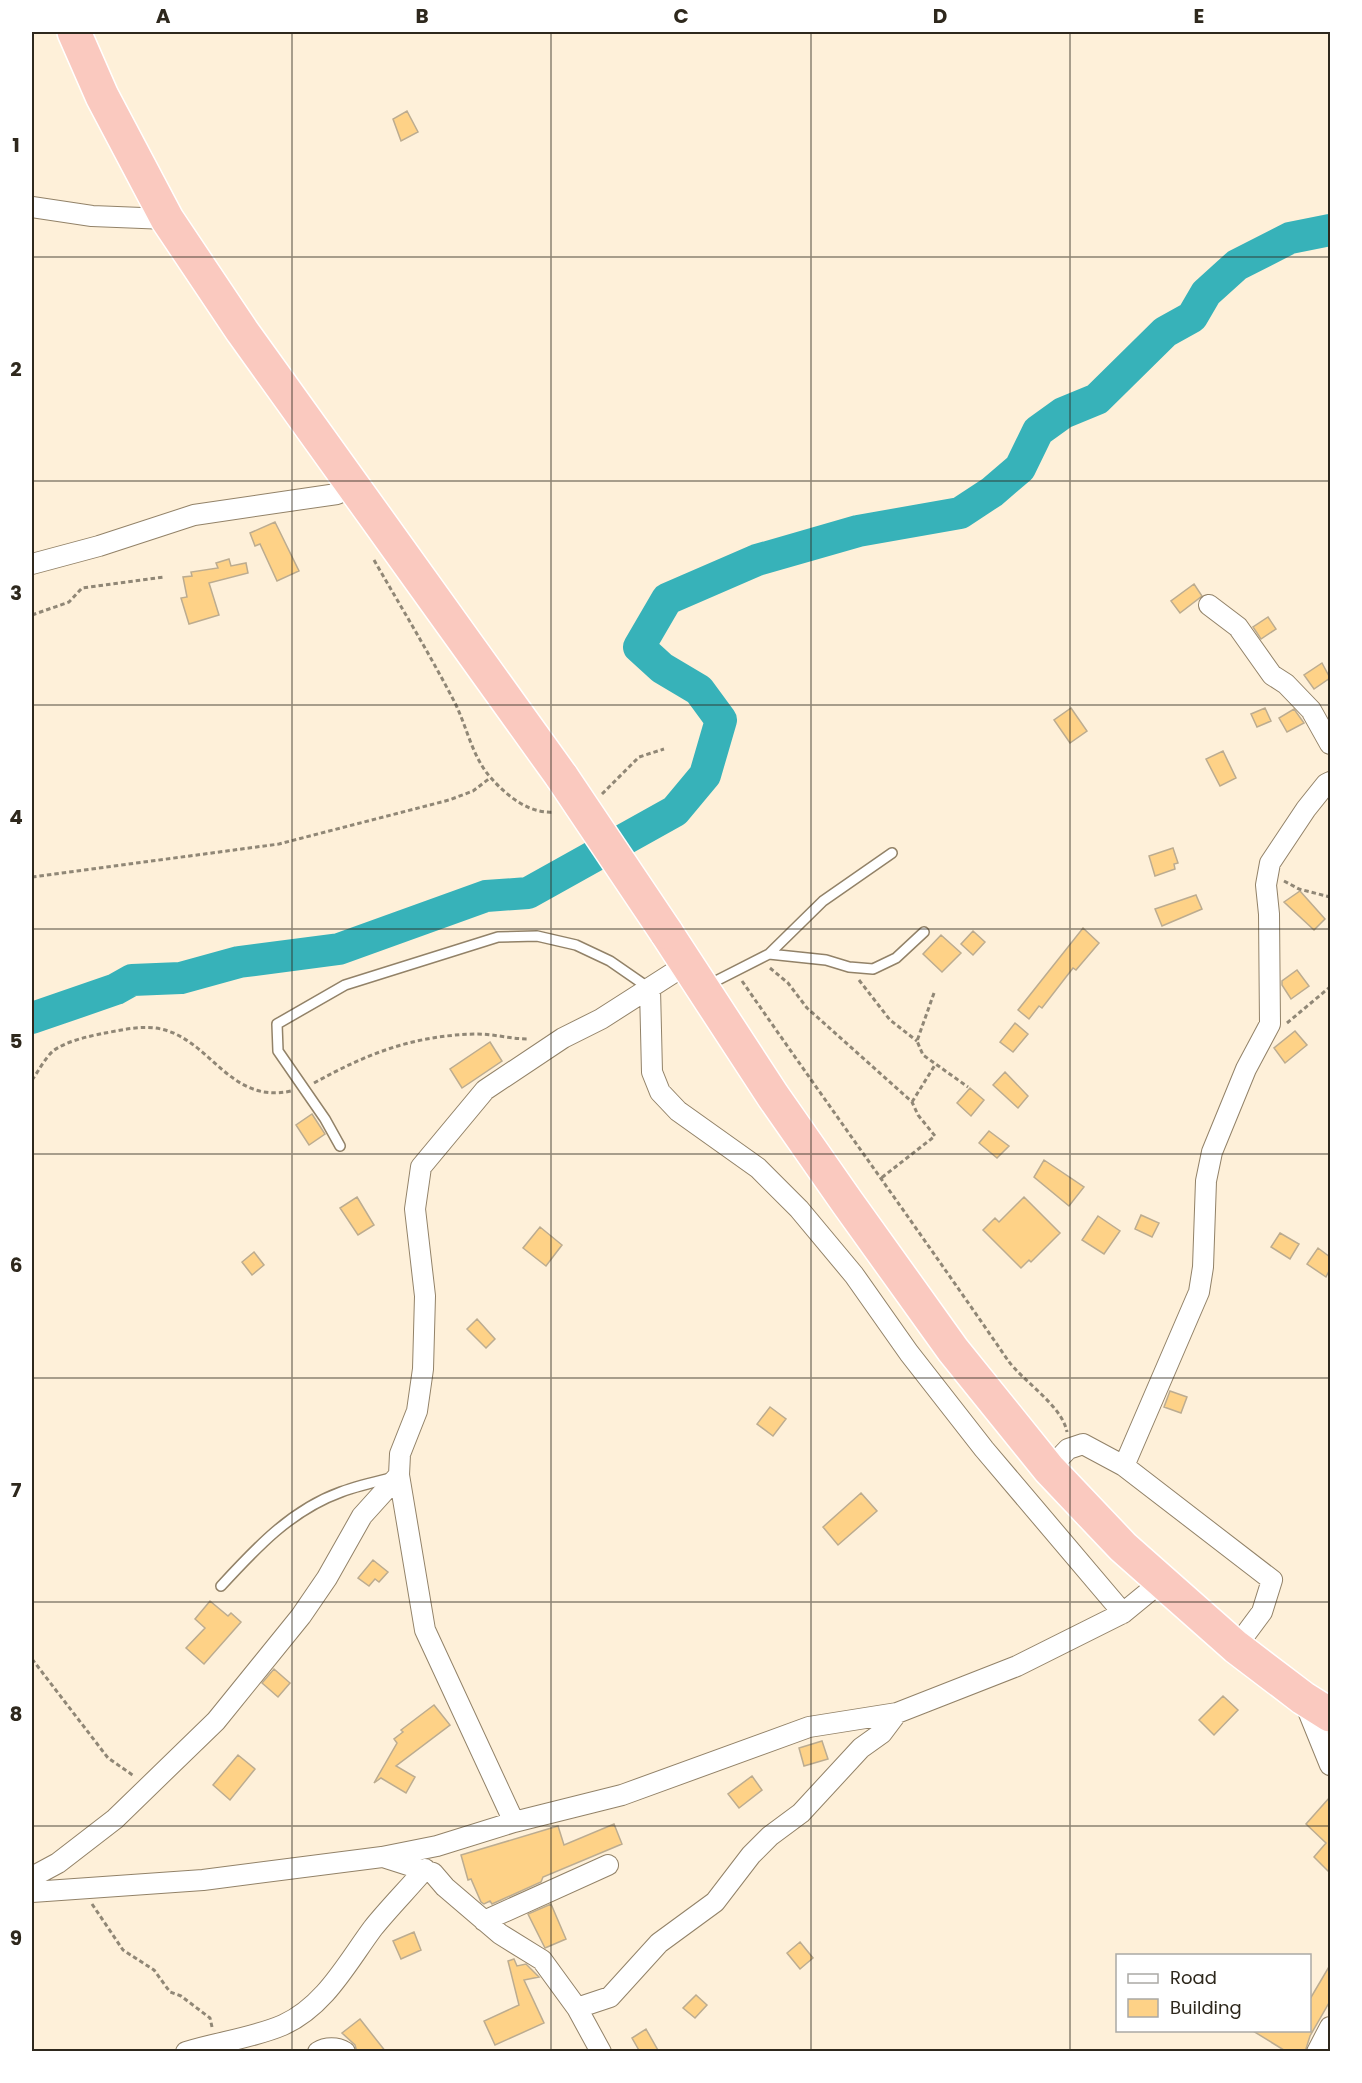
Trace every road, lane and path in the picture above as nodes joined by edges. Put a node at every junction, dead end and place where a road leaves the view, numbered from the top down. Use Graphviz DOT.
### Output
graph roads {
  1 [pos="74,32"];
  2 [pos="32,207"];
  3 [pos="167,219"];
  4 [pos="352,487"];
  5 [pos="32,564"];
  6 [pos="164,577"];
  7 [pos="1209,604"];
  8 [pos="32,615"];
  9 [pos="1330,744"];
  10 [pos="490,778"];
  11 [pos="1330,782"];
  12 [pos="892,853"];
  13 [pos="1268,876"];
  14 [pos="32,877"];
  15 [pos="1330,897"];
  16 [pos="924,932"];
  17 [pos="769,954"];
  18 [pos="759,960"];
  19 [pos="849,967"];
  20 [pos="735,972"];
  21 [pos="695,976"];
  22 [pos="1330,987"];
  23 [pos="650,989"];
  24 [pos="934,993"];
  25 [pos="1270,1024"];
  26 [pos="917,1041"];
  27 [pos="935,1065"];
  28 [pos="968,1087"];
  29 [pos="912,1102"];
  30 [pos="340,1146"];
  31 [pos="880,1179"];
  32 [pos="1058,1459"];
  33 [pos="1124,1466"];
  34 [pos="399,1475"];
  35 [pos="1162,1581"];
  36 [pos="221,1586"];
  37 [pos="1123,1613"];
  38 [pos="1236,1647"];
  39 [pos="32,1659"];
  40 [pos="1303,1698"];
  41 [pos="897,1713"];
  42 [pos="1330,1715"];
  43 [pos="1330,1765"];
  44 [pos="147,1785"];
  45 [pos="514,1822"];
  46 [pos="382,1857"];
  47 [pos="608,1865"];
  48 [pos="424,1869"];
  49 [pos="32,1877"];
  50 [pos="88,1888"];
  51 [pos="32,1892"];
  52 [pos="484,1921"];
  53 [pos="577,2008"];
  54 [pos="1330,2027"];
  55 [pos="216,2043"];
  56 [pos="186,2052"];
  57 [pos="318,2052"];
  58 [pos="345,2052"];
  59 [pos="601,2052"];
  60 [pos="1317,2052"];
  1 -- 3 [label="highway"];
  2 -- 3 [label="street"];
  3 -- 4 [label="highway"];
  4 -- 5 [label="street"];
  4 -- 21 [label="highway, bridge"];
  6 -- 8 [label="path"];
  7 -- 9 [label="street"];
  10 -- 14 [label="path"];
  11 -- 13 [label="street"];
  12 -- 17 [label="lane"];
  13 -- 15 [label="path"];
  13 -- 25 [label="street"];
  16 -- 19 [label="lane"];
  17 -- 18 [label="lane"];
  17 -- 19 [label="lane"];
  18 -- 20 [label="lane"];
  18 -- 29 [label="path"];
  19 -- 26 [label="path"];
  20 -- 21 [label="lane"];
  20 -- 31 [label="path"];
  21 -- 23 [label="street"];
  21 -- 32 [label="highway"];
  22 -- 25 [label="path"];
  23 -- 30 [label="lane"];
  23 -- 34 [label="street"];
  23 -- 37 [label="street"];
  24 -- 26 [label="path"];
  25 -- 33 [label="street"];
  26 -- 27 [label="path"];
  27 -- 28 [label="path"];
  27 -- 29 [label="path"];
  29 -- 31 [label="path"];
  31 -- 32 [label="path"];
  32 -- 33 [label="street"];
  32 -- 35 [label="highway"];
  33 -- 38 [label="street"];
  34 -- 36 [label="lane"];
  34 -- 44 [label="street"];
  34 -- 45 [label="street"];
  35 -- 37 [label="street"];
  35 -- 38 [label="highway"];
  37 -- 41 [label="street"];
  38 -- 40 [label="highway"];
  39 -- 44 [label="path"];
  40 -- 42 [label="highway"];
  40 -- 43 [label="street"];
  41 -- 45 [label="street"];
  41 -- 53 [label="street"];
  44 -- 49 [label="street"];
  45 -- 46 [label="street"];
  46 -- 48 [label="street"];
  46 -- 50 [label="street"];
  47 -- 52 [label="street"];
  48 -- 52 [label="street"];
  48 -- 55 [label="street"];
  50 -- 51 [label="street"];
  50 -- 55 [label="path"];
  52 -- 53 [label="street"];
  53 -- 59 [label="street"];
  54 -- 60 [label="street"];
  55 -- 56 [label="street"];
  57 -- 58 [label="street"];
}
